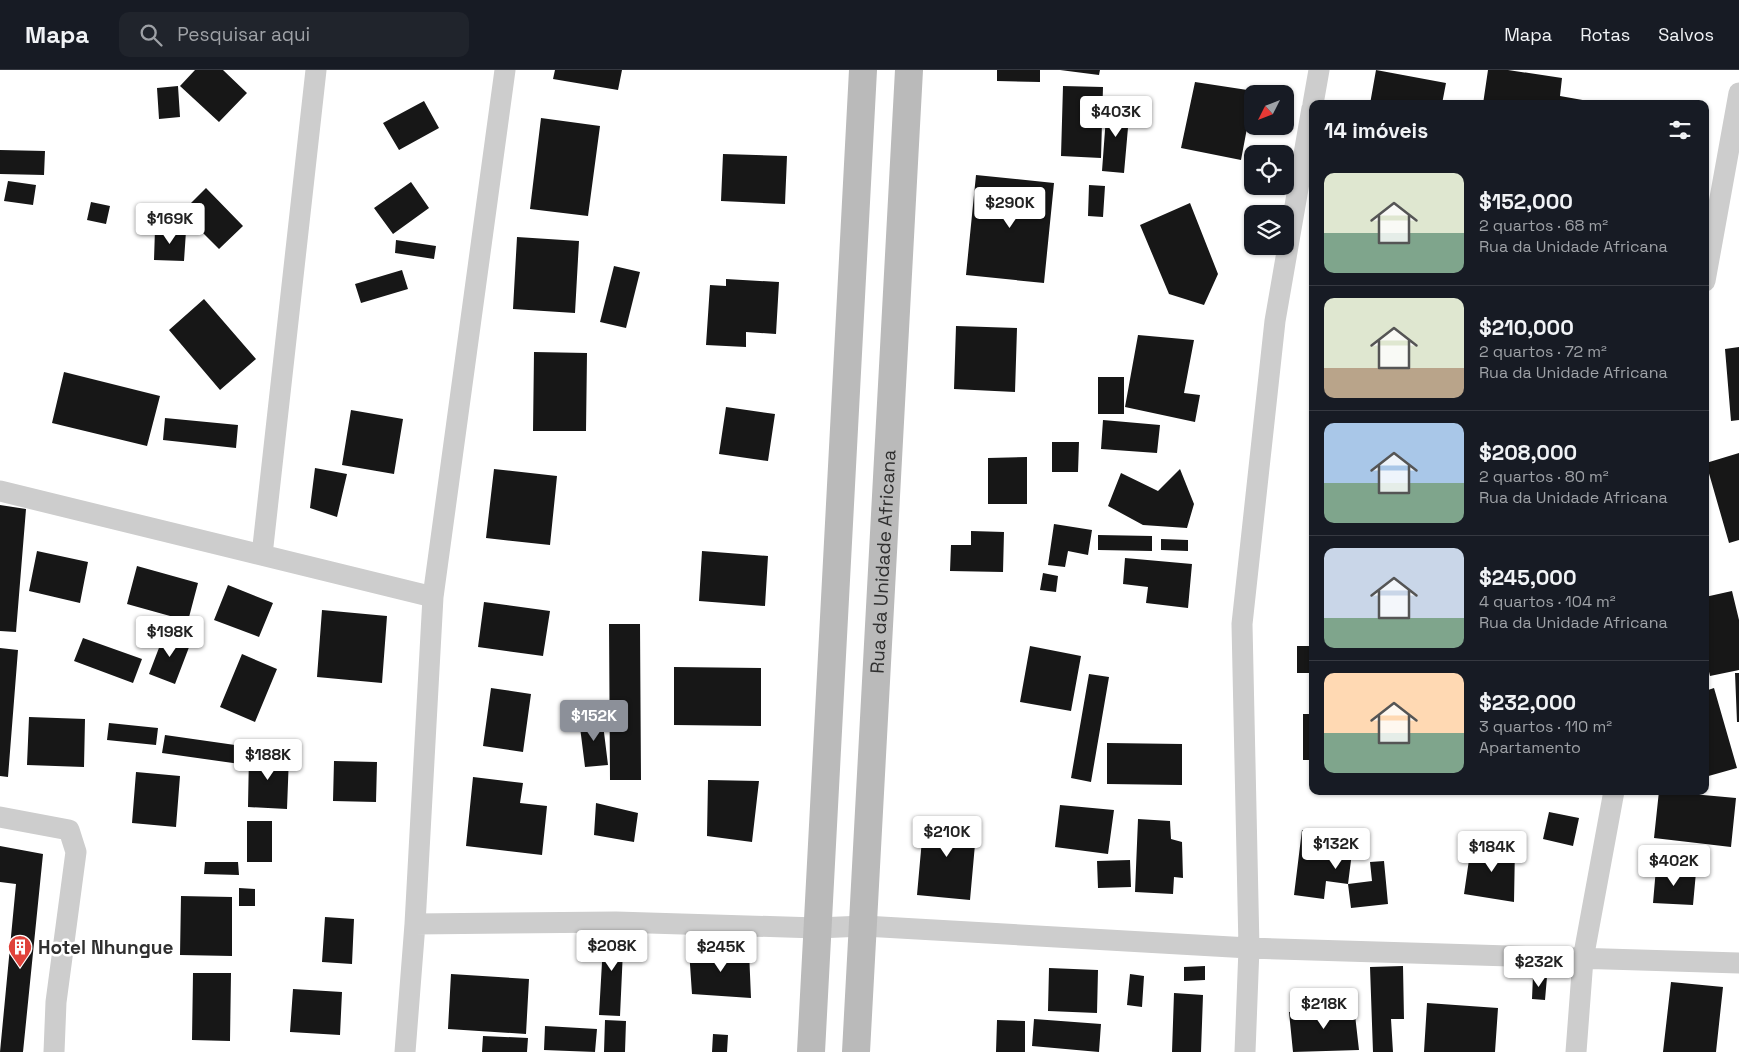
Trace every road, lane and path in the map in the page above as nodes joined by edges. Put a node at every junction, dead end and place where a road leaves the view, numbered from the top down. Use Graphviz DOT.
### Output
graph roads {
  1 [pos="316,70"];
  2 [pos="505,70"];
  3 [pos="863,70"];
  4 [pos="909,70"];
  5 [pos="1319,70"];
  6 [pos="1739,93"];
  7 [pos="1314,100"];
  8 [pos="1309,125"];
  9 [pos="1735,135"];
  10 [pos="1709,262"];
  11 [pos="0,491"];
  12 [pos="262,554"];
  13 [pos="433,597"];
  14 [pos="1613,795"];
  15 [pos="0,817"];
  16 [pos="415,924"];
  17 [pos="864,926"];
  18 [pos="817,928"];
  19 [pos="1249,948"];
  20 [pos="1583,959"];
  21 [pos="1739,963"];
  22 [pos="54,1052"];
  23 [pos="405,1052"];
  24 [pos="811,1052"];
  25 [pos="856,1052"];
  26 [pos="1245,1052"];
  27 [pos="1576,1052"];
  1 -- 12 [label="street"];
  2 -- 13 [label="street"];
  3 -- 18 [label="street"];
  4 -- 17 [label="street, Rua da Unidade Africana"];
  5 -- 7 [label="street"];
  6 -- 9 [label="street"];
  8 -- 19 [label="street"];
  9 -- 10 [label="street"];
  11 -- 12 [label="street"];
  12 -- 13 [label="street"];
  13 -- 16 [label="street"];
  14 -- 20 [label="street"];
  15 -- 22 [label="street"];
  16 -- 18 [label="street"];
  16 -- 23 [label="street"];
  17 -- 18 [label="street"];
  17 -- 19 [label="street"];
  17 -- 25 [label="street, Rua da Unidade Africana"];
  18 -- 24 [label="street"];
  19 -- 20 [label="street"];
  19 -- 26 [label="street"];
  20 -- 21 [label="street"];
  20 -- 27 [label="street"];
}
